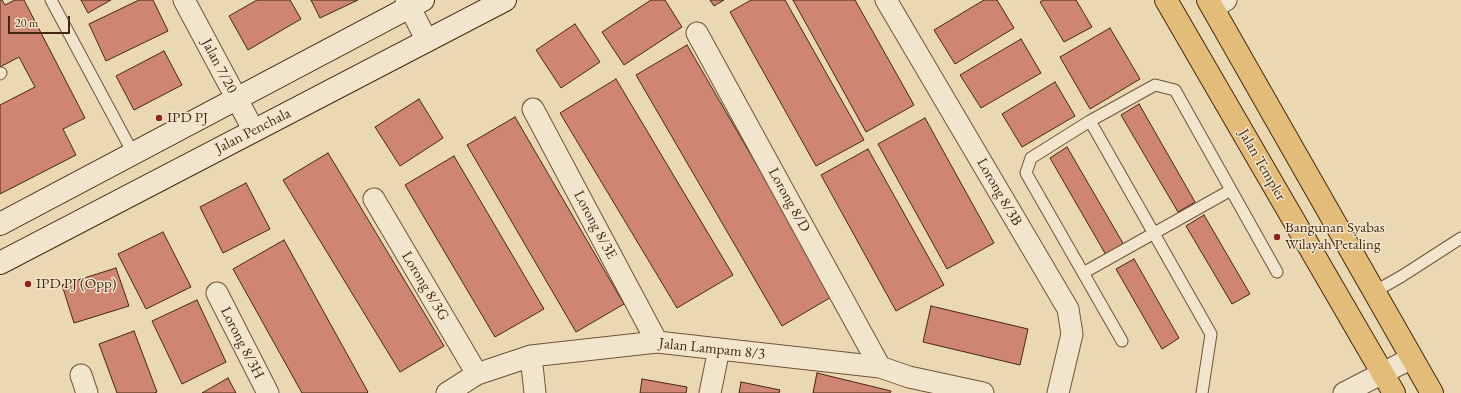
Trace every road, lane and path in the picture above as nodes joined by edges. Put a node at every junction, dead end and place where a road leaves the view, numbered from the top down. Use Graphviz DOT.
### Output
graph roads {
  1 [pos="51,0"];
  2 [pos="184,0"];
  3 [pos="505,0"];
  4 [pos="886,0"];
  5 [pos="1166,0"];
  6 [pos="413,2"];
  7 [pos="1215,3"];
  8 [pos="697,33"];
  9 [pos="427,40"];
  10 [pos="236,99"];
  11 [pos="533,108"];
  12 [pos="1090,121"];
  13 [pos="254,131"];
  14 [pos="133,153"];
  15 [pos="1231,190"];
  16 [pos="374,199"];
  17 [pos="0,224"];
  18 [pos="1154,234"];
  19 [pos="1461,238"];
  20 [pos="0,263"];
  21 [pos="1277,272"];
  22 [pos="1083,273"];
  23 [pos="1374,292"];
  24 [pos="216,293"];
  25 [pos="1122,341"];
  26 [pos="657,342"];
  27 [pos="719,349"];
  28 [pos="530,356"];
  29 [pos="1412,358"];
  30 [pos="880,367"];
  31 [pos="477,374"];
  32 [pos="1383,374"];
  33 [pos="907,385"];
  34 [pos="268,393"];
  35 [pos="447,393"];
  36 [pos="535,393"];
  37 [pos="710,393"];
  38 [pos="983,393"];
  39 [pos="1058,393"];
  40 [pos="1202,393"];
  41 [pos="1344,393"];
  42 [pos="1394,393"];
  43 [pos="1432,393"];
  1 -- 14 [label="lane"];
  2 -- 10 [label="street, Jalan 7/20"];
  3 -- 9 [label="main road, Jalan Penchala"];
  4 -- 39 [label="street, Lorong 8/3B"];
  5 -- 32 [label="main road, Jalan Templer"];
  6 -- 9 [label="street"];
  6 -- 10 [label="main road"];
  7 -- 23 [label="main road"];
  8 -- 30 [label="street, Lorong 8/D"];
  9 -- 13 [label="main road, Jalan Penchala"];
  10 -- 13 [label="street, Jalan 7/20"];
  10 -- 14 [label="main road"];
  11 -- 26 [label="street, Lorong 8/3E"];
  12 -- 15 [label="lane"];
  12 -- 18 [label="lane"];
  12 -- 22 [label="lane"];
  13 -- 20 [label="main road, Jalan Penchala"];
  14 -- 17 [label="main road"];
  15 -- 18 [label="lane"];
  15 -- 21 [label="lane"];
  16 -- 31 [label="street, Lorong 8/3G"];
  18 -- 22 [label="lane"];
  18 -- 40 [label="lane"];
  19 -- 23 [label="lane"];
  22 -- 25 [label="lane"];
  23 -- 29 [label="main road"];
  24 -- 34 [label="street, Lorong 8/3H"];
  26 -- 27 [label="street, Jalan Lampam 8/3"];
  26 -- 28 [label="street, Jalan Lampam 8/3"];
  27 -- 30 [label="street, Jalan Lampam 8/3"];
  27 -- 37 [label="street"];
  28 -- 31 [label="street, Jalan Lampam 8/3"];
  28 -- 36 [label="street"];
  29 -- 32 [label="street"];
  29 -- 43 [label="main road"];
  30 -- 33 [label="street, Jalan Lampam 8/3"];
  31 -- 35 [label="street, Jalan Lampam 8/3"];
  32 -- 41 [label="street"];
  32 -- 42 [label="main road, Jalan Templer"];
  33 -- 38 [label="street, Jalan Lampam 8/3"];
}
